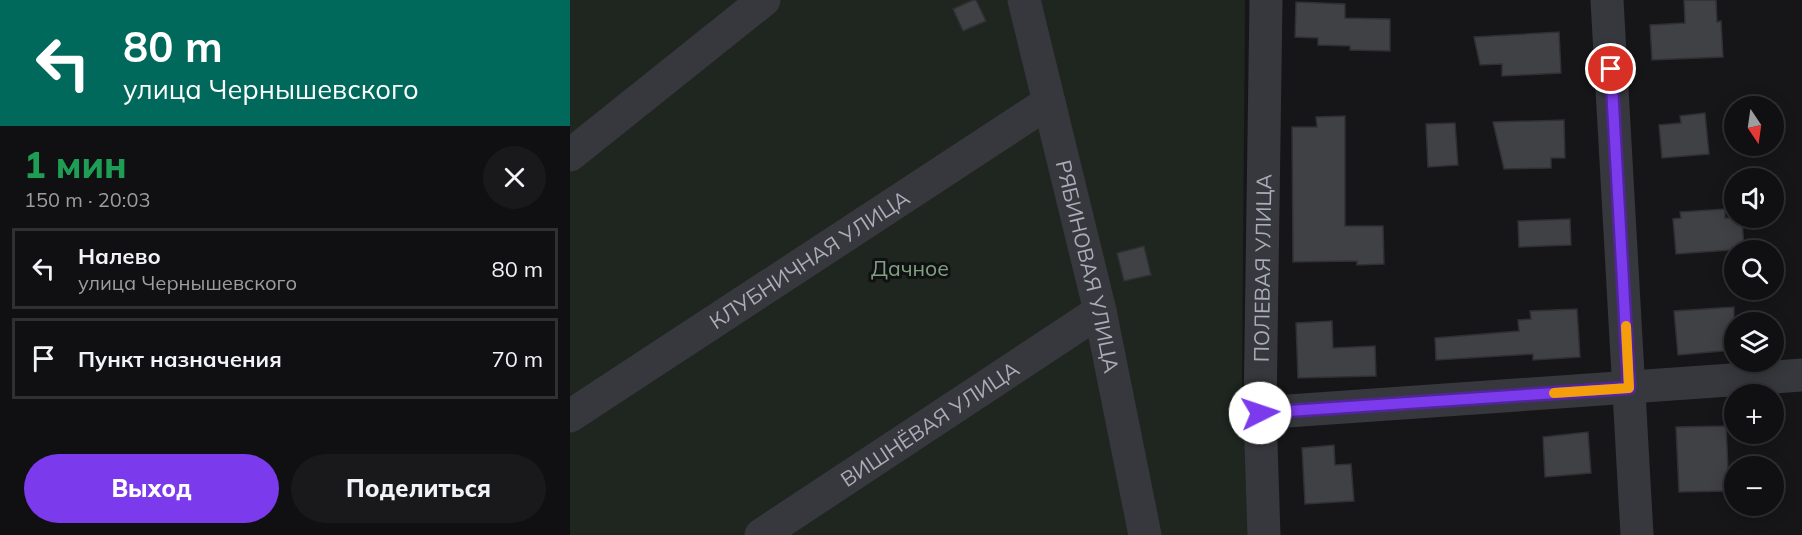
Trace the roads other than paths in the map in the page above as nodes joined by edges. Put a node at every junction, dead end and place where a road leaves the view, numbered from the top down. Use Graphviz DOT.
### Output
graph roads {
  1 [pos="764,0"];
  2 [pos="1024,0"];
  3 [pos="1266,0"];
  4 [pos="1607,0"];
  5 [pos="1049,102"];
  6 [pos="570,155"];
  7 [pos="1100,311"];
  8 [pos="1802,375"];
  9 [pos="1629,388"];
  10 [pos="1260,413"];
  11 [pos="570,416"];
  12 [pos="761,535"];
  13 [pos="1145,535"];
  14 [pos="1264,535"];
  15 [pos="1637,535"];
  1 -- 6 [label="street"];
  2 -- 5 [label="street, РЯБИНОВАЯ УЛИЦА"];
  3 -- 10 [label="street, ПОЛЕВАЯ УЛИЦА"];
  4 -- 9 [label="street"];
  5 -- 7 [label="street, РЯБИНОВАЯ УЛИЦА"];
  5 -- 11 [label="street, КЛУБНИЧНАЯ УЛИЦА"];
  7 -- 12 [label="street, ВИШНЁВАЯ УЛИЦА"];
  7 -- 13 [label="street, РЯБИНОВАЯ УЛИЦА"];
  8 -- 9 [label="street"];
  9 -- 10 [label="street"];
  9 -- 15 [label="street"];
  10 -- 14 [label="street, ПОЛЕВАЯ УЛИЦА"];
}
